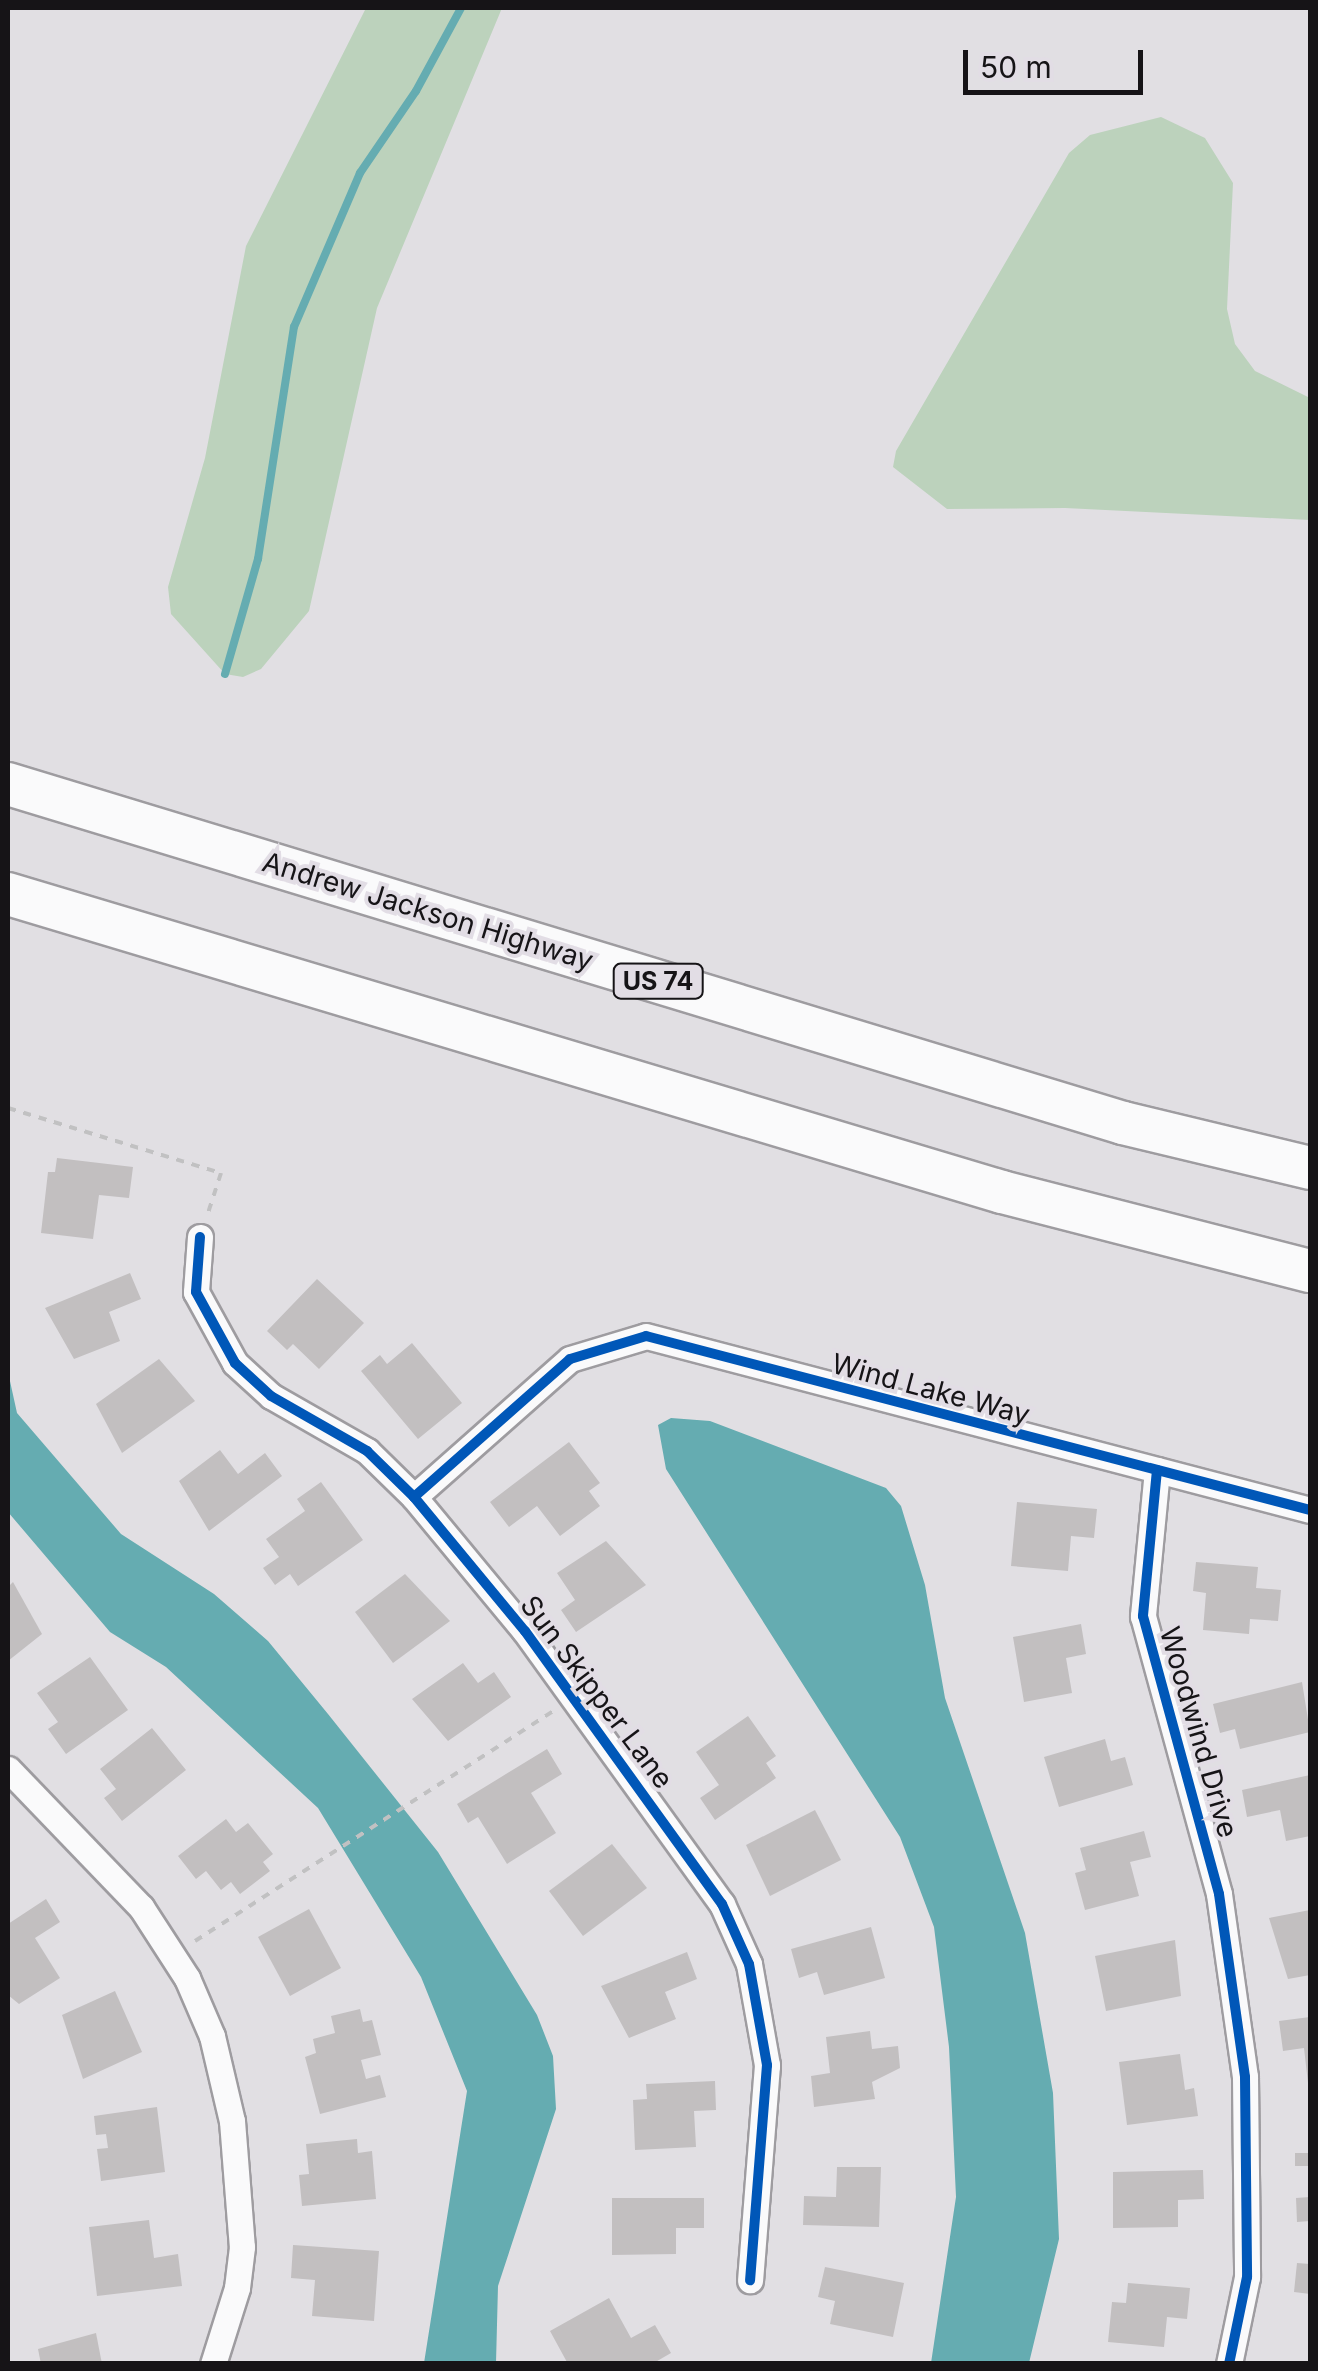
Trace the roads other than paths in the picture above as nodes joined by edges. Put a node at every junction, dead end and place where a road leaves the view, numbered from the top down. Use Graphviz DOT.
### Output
graph roads {
  1 [pos="8,784"];
  2 [pos="8,894"];
  3 [pos="1310,1168"];
  4 [pos="200,1236"];
  5 [pos="1310,1270"];
  6 [pos="1157,1470"];
  7 [pos="414,1496"];
  8 [pos="1310,1510"];
  9 [pos="8,1769"];
  10 [pos="750,2280"];
  11 [pos="212,2364"];
  12 [pos="1230,2364"];
  1 -- 3 [label="highway, Andrew Jackson Highway / US 74"];
  2 -- 5 [label="highway"];
  4 -- 7 [label="street, Sun Skipper Lane"];
  6 -- 7 [label="street, Wind Lake Way"];
  6 -- 8 [label="street, Wind Lake Way"];
  6 -- 12 [label="street, Woodwind Drive"];
  7 -- 10 [label="street, Sun Skipper Lane"];
  9 -- 11 [label="street"];
}
